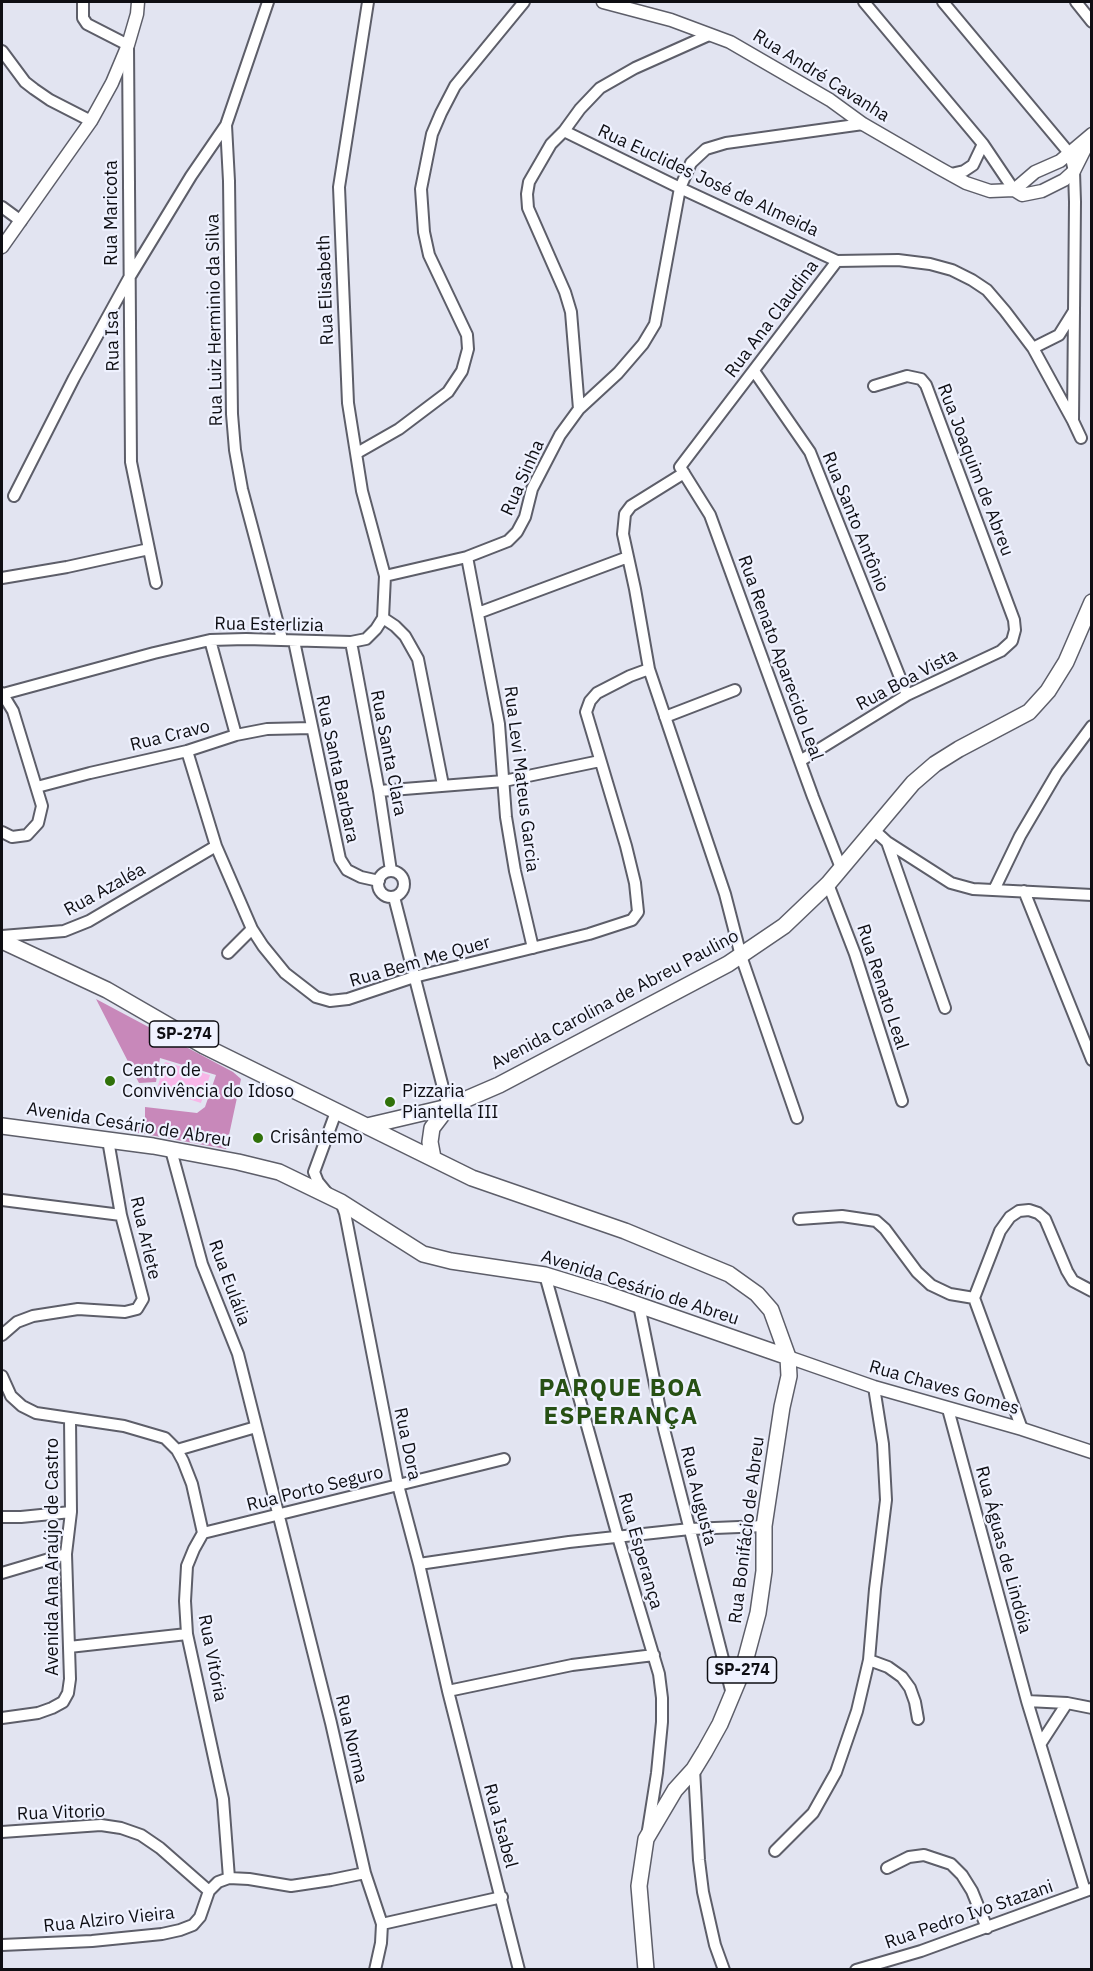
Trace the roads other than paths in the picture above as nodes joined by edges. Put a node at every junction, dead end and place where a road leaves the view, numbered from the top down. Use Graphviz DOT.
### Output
graph roads {
  1 [pos="83,2"];
  2 [pos="138,2"];
  3 [pos="268,2"];
  4 [pos="368,2"];
  5 [pos="524,2"];
  6 [pos="603,2"];
  7 [pos="864,2"];
  8 [pos="943,2"];
  9 [pos="1076,2"];
  10 [pos="1092,22"];
  11 [pos="709,35"];
  12 [pos="128,45"];
  13 [pos="2,51"];
  14 [pos="91,121"];
  15 [pos="863,124"];
  16 [pos="226,125"];
  17 [pos="564,131"];
  18 [pos="1092,135"];
  19 [pos="983,144"];
  20 [pos="1070,154"];
  21 [pos="1074,171"];
  22 [pos="951,174"];
  23 [pos="680,188"];
  24 [pos="1014,190"];
  25 [pos="2,207"];
  26 [pos="21,221"];
  27 [pos="2,247"];
  28 [pos="837,261"];
  29 [pos="129,278"];
  30 [pos="1075,308"];
  31 [pos="1033,348"];
  32 [pos="754,371"];
  33 [pos="874,386"];
  34 [pos="579,410"];
  35 [pos="1073,421"];
  36 [pos="1081,438"];
  37 [pos="357,453"];
  38 [pos="682,469"];
  39 [pos="14,496"];
  40 [pos="149,549"];
  41 [pos="467,557"];
  42 [pos="628,557"];
  43 [pos="385,576"];
  44 [pos="2,578"];
  45 [pos="156,583"];
  46 [pos="1092,602"];
  47 [pos="477,613"];
  48 [pos="382,618"];
  49 [pos="1014,620"];
  50 [pos="282,639"];
  51 [pos="210,640"];
  52 [pos="294,641"];
  53 [pos="351,642"];
  54 [pos="649,669"];
  55 [pos="735,690"];
  56 [pos="2,694"];
  57 [pos="907,695"];
  58 [pos="665,717"];
  59 [pos="1092,726"];
  60 [pos="312,728"];
  61 [pos="236,735"];
  62 [pos="187,751"];
  63 [pos="600,761"];
  64 [pos="800,761"];
  65 [pos="504,781"];
  66 [pos="443,785"];
  67 [pos="38,787"];
  68 [pos="380,791"];
  69 [pos="875,831"];
  70 [pos="2,832"];
  71 [pos="887,842"];
  72 [pos="216,846"];
  73 [pos="841,868"];
  74 [pos="391,871"];
  75 [pos="378,881"];
  76 [pos="828,884"];
  77 [pos="994,890"];
  78 [pos="1024,891"];
  79 [pos="1092,895"];
  80 [pos="394,897"];
  81 [pos="252,929"];
  82 [pos="2,939"];
  83 [pos="533,948"];
  84 [pos="228,953"];
  85 [pos="741,956"];
  86 [pos="414,977"];
  87 [pos="945,1008"];
  88 [pos="1092,1060"];
  89 [pos="902,1101"];
  90 [pos="448,1107"];
  91 [pos="336,1112"];
  92 [pos="797,1118"];
  93 [pos="2,1126"];
  94 [pos="368,1126"];
  95 [pos="108,1140"];
  96 [pos="171,1150"];
  97 [pos="433,1158"];
  98 [pos="314,1172"];
  99 [pos="286,1175"];
  100 [pos="335,1198"];
  101 [pos="2,1200"];
  102 [pos="121,1215"];
  103 [pos="799,1219"];
  104 [pos="545,1275"];
  105 [pos="1092,1291"];
  106 [pos="974,1298"];
  107 [pos="639,1305"];
  108 [pos="2,1335"];
  109 [pos="788,1357"];
  110 [pos="2,1376"];
  111 [pos="874,1387"];
  112 [pos="948,1409"];
  113 [pos="70,1419"];
  114 [pos="256,1427"];
  115 [pos="1022,1429"];
  116 [pos="177,1450"];
  117 [pos="1092,1452"];
  118 [pos="504,1459"];
  119 [pos="398,1485"];
  120 [pos="70,1512"];
  121 [pos="278,1516"];
  122 [pos="2,1517"];
  123 [pos="764,1526"];
  124 [pos="690,1530"];
  125 [pos="203,1533"];
  126 [pos="618,1537"];
  127 [pos="66,1554"];
  128 [pos="419,1564"];
  129 [pos="2,1573"];
  130 [pos="187,1634"];
  131 [pos="69,1647"];
  132 [pos="654,1655"];
  133 [pos="869,1660"];
  134 [pos="448,1691"];
  135 [pos="732,1694"];
  136 [pos="1027,1701"];
  137 [pos="1067,1703"];
  138 [pos="1092,1708"];
  139 [pos="2,1718"];
  140 [pos="918,1719"];
  141 [pos="1041,1743"];
  142 [pos="694,1769"];
  143 [pos="2,1832"];
  144 [pos="646,1839"];
  145 [pos="775,1851"];
  146 [pos="886,1868"];
  147 [pos="365,1872"];
  148 [pos="229,1878"];
  149 [pos="1088,1890"];
  150 [pos="209,1891"];
  151 [pos="502,1897"];
  152 [pos="382,1924"];
  153 [pos="987,1928"];
  154 [pos="2,1945"];
  155 [pos="642,1967"];
  156 [pos="375,1970"];
  157 [pos="519,1970"];
  158 [pos="724,1970"];
  159 [pos="856,1970"];
  1 -- 12 [label="street"];
  2 -- 12 [label="street"];
  3 -- 16 [label="street, Rua Luiz Herminio da Silva"];
  4 -- 37 [label="street, Rua Elisabeth"];
  5 -- 37 [label="street"];
  6 -- 11 [label="street, Rua André Cavanha"];
  7 -- 19 [label="street"];
  8 -- 20 [label="street"];
  9 -- 10 [label="street"];
  11 -- 15 [label="street, Rua André Cavanha"];
  11 -- 17 [label="street"];
  12 -- 14 [label="street"];
  12 -- 29 [label="street, Rua Maricota"];
  13 -- 14 [label="street"];
  14 -- 26 [label="street"];
  15 -- 22 [label="street, Rua André Cavanha"];
  15 -- 23 [label="street, Rua Sinha"];
  16 -- 29 [label="street"];
  16 -- 50 [label="street, Rua Luiz Herminio da Silva"];
  17 -- 23 [label="street, Rua Euclides José de Almeida"];
  17 -- 34 [label="street"];
  18 -- 20 [label="street"];
  18 -- 21 [label="street"];
  19 -- 22 [label="street"];
  19 -- 24 [label="street"];
  20 -- 21 [label="street, Rua Ana Claudina"];
  20 -- 24 [label="street"];
  21 -- 24 [label="street, Rua André Cavanha"];
  21 -- 30 [label="street, Rua Ana Claudina"];
  22 -- 24 [label="street, Rua André Cavanha"];
  23 -- 28 [label="street, Rua Euclides José de Almeida"];
  23 -- 34 [label="street, Rua Sinha"];
  25 -- 26 [label="street"];
  26 -- 27 [label="street"];
  28 -- 31 [label="street, Rua Ana Claudina"];
  28 -- 32 [label="street, Rua Ana Claudina"];
  29 -- 39 [label="street, Rua Maricota"];
  29 -- 40 [label="street, Rua Isa"];
  30 -- 31 [label="street"];
  30 -- 35 [label="street, Rua Ana Claudina"];
  31 -- 35 [label="street, Rua Ana Claudina"];
  32 -- 38 [label="street, Rua Ana Claudina"];
  32 -- 57 [label="street, Rua Santo Antônio"];
  33 -- 49 [label="street, Rua Joaquim de Abreu"];
  34 -- 41 [label="street, Rua Sinha"];
  35 -- 36 [label="street, Rua Ana Claudina"];
  37 -- 43 [label="street, Rua Elisabeth"];
  38 -- 42 [label="street, Rua Ana Claudina"];
  38 -- 64 [label="street, Rua Renato Aparecido Leal"];
  40 -- 44 [label="street"];
  40 -- 45 [label="street, Rua Isa"];
  41 -- 43 [label="street, Rua Sinha"];
  41 -- 47 [label="street, Rua Levi Mateus Garcia"];
  42 -- 47 [label="street"];
  42 -- 54 [label="street, Rua Ana Claudina"];
  43 -- 48 [label="street"];
  46 -- 69 [label="main road, Avenida Carolina de Abreu Paulino"];
  47 -- 65 [label="street, Rua Levi Mateus Garcia"];
  48 -- 53 [label="street, Rua Esterlizia"];
  48 -- 66 [label="street"];
  49 -- 57 [label="street, Rua Boa Vista"];
  50 -- 51 [label="street, Rua Esterlizia"];
  50 -- 52 [label="street, Rua Esterlizia"];
  51 -- 56 [label="street, Rua Esterlizia"];
  51 -- 61 [label="street"];
  52 -- 53 [label="street, Rua Esterlizia"];
  52 -- 60 [label="street, Rua Santa Barbara"];
  53 -- 68 [label="street, Rua Santa Clara"];
  54 -- 58 [label="street, Rua Ana Claudina"];
  54 -- 63 [label="street"];
  55 -- 58 [label="street"];
  56 -- 67 [label="street"];
  57 -- 64 [label="street, Rua Boa Vista"];
  58 -- 85 [label="street, Rua Ana Claudina"];
  59 -- 77 [label="street"];
  60 -- 61 [label="street, Rua Cravo"];
  60 -- 75 [label="street, Rua Santa Barbara"];
  61 -- 62 [label="street, Rua Cravo"];
  62 -- 67 [label="street, Rua Cravo"];
  62 -- 72 [label="street, Rua Bem Me Quer"];
  63 -- 65 [label="street"];
  63 -- 83 [label="street, Rua Bem Me Quer"];
  64 -- 73 [label="street, Rua Renato Aparecido Leal"];
  65 -- 66 [label="street"];
  65 -- 83 [label="street, Rua Levi Mateus Garcia"];
  66 -- 68 [label="street"];
  67 -- 70 [label="street"];
  68 -- 74 [label="street, Rua Santa Clara"];
  69 -- 71 [label="street"];
  69 -- 73 [label="main road, Avenida Carolina de Abreu Paulino"];
  71 -- 77 [label="street"];
  71 -- 87 [label="street"];
  72 -- 81 [label="street, Rua Bem Me Quer"];
  72 -- 82 [label="street, Rua Azaléa"];
  73 -- 76 [label="main road, Avenida Carolina de Abreu Paulino"];
  74 -- 75 [label="street"];
  74 -- 80 [label="street"];
  75 -- 80 [label="street"];
  76 -- 85 [label="main road, Avenida Carolina de Abreu Paulino"];
  76 -- 89 [label="street, Rua Renato Leal"];
  77 -- 78 [label="street"];
  78 -- 79 [label="street"];
  78 -- 88 [label="street"];
  80 -- 86 [label="street"];
  81 -- 84 [label="street"];
  81 -- 86 [label="street, Rua Bem Me Quer"];
  82 -- 91 [label="main road, SP-274"];
  83 -- 86 [label="street, Rua Bem Me Quer"];
  85 -- 90 [label="main road, Avenida Carolina de Abreu Paulino"];
  85 -- 92 [label="street, Rua Ana Claudina"];
  86 -- 90 [label="street"];
  90 -- 94 [label="main road, Avenida Carolina de Abreu Paulino"];
  90 -- 97 [label="main road"];
  91 -- 94 [label="main road, SP-274"];
  91 -- 98 [label="street"];
  93 -- 95 [label="main road, Avenida Cesário de Abreu"];
  94 -- 97 [label="main road, Rua Bonifácio de Abreu / SP-274"];
  95 -- 96 [label="main road, Avenida Cesário de Abreu"];
  95 -- 102 [label="street, Rua Arlete"];
  96 -- 99 [label="main road, Avenida Cesário de Abreu"];
  96 -- 114 [label="street, Rua Eulália"];
  97 -- 109 [label="main road, Rua Bonifácio de Abreu / SP-274"];
  98 -- 99 [label="street"];
  98 -- 100 [label="street"];
  99 -- 100 [label="main road, Avenida Cesário de Abreu"];
  100 -- 104 [label="main road, Avenida Cesário de Abreu"];
  100 -- 119 [label="street, Rua Dora"];
  101 -- 102 [label="street"];
  102 -- 108 [label="street, Rua Arlete"];
  103 -- 106 [label="street"];
  104 -- 107 [label="main road, Avenida Cesário de Abreu"];
  104 -- 126 [label="street, Rua Esperança"];
  105 -- 106 [label="street"];
  106 -- 115 [label="street"];
  107 -- 109 [label="main road, Avenida Cesário de Abreu"];
  107 -- 124 [label="street, Rua Augusta"];
  109 -- 111 [label="street, Rua Chaves Gomes"];
  109 -- 123 [label="main road, Rua Bonifácio de Abreu / SP-274"];
  110 -- 113 [label="street"];
  111 -- 112 [label="street, Rua Chaves Gomes"];
  111 -- 133 [label="street"];
  112 -- 115 [label="street, Rua Chaves Gomes"];
  112 -- 136 [label="street, Rua Águas de Lindóia"];
  113 -- 116 [label="street"];
  113 -- 120 [label="street, Avenida Ana Araújo de Castro"];
  114 -- 116 [label="street"];
  114 -- 121 [label="street, Rua Eulália"];
  115 -- 117 [label="street, Rua Chaves Gomes"];
  116 -- 125 [label="street"];
  118 -- 119 [label="street, Rua Porto Seguro"];
  119 -- 121 [label="street, Rua Porto Seguro"];
  119 -- 128 [label="street, Rua Dora"];
  120 -- 122 [label="street"];
  120 -- 127 [label="street, Avenida Ana Araújo de Castro"];
  121 -- 125 [label="street, Rua Porto Seguro"];
  121 -- 147 [label="street, Rua Norma"];
  123 -- 124 [label="street"];
  123 -- 135 [label="main road, Rua Bonifácio de Abreu / SP-274"];
  124 -- 126 [label="street"];
  124 -- 135 [label="street, Rua Augusta"];
  125 -- 130 [label="street, Rua Vitória"];
  126 -- 128 [label="street"];
  126 -- 132 [label="street, Rua Esperança"];
  127 -- 129 [label="street"];
  127 -- 131 [label="street, Avenida Ana Araújo de Castro"];
  128 -- 134 [label="street, Rua Dora"];
  130 -- 131 [label="street"];
  130 -- 148 [label="street, Rua Vitória"];
  131 -- 139 [label="street, Avenida Ana Araújo de Castro"];
  132 -- 134 [label="street"];
  132 -- 144 [label="street, Rua Esperança"];
  133 -- 140 [label="street"];
  133 -- 145 [label="street"];
  134 -- 151 [label="street, Rua Isabel"];
  135 -- 142 [label="main road, Rua Bonifácio de Abreu / SP-274"];
  136 -- 137 [label="street"];
  136 -- 141 [label="street, Rua Águas de Lindóia"];
  137 -- 138 [label="street"];
  137 -- 141 [label="street"];
  141 -- 149 [label="street, Rua Águas de Lindóia"];
  142 -- 144 [label="main road, Rua Bonifácio de Abreu / SP-274"];
  142 -- 158 [label="street"];
  143 -- 150 [label="street, Rua Vitorio"];
  144 -- 155 [label="main road, Rua Bonifácio de Abreu / SP-274"];
  146 -- 153 [label="street"];
  147 -- 148 [label="street"];
  147 -- 152 [label="street, Rua Norma"];
  148 -- 150 [label="street"];
  149 -- 153 [label="street, Rua Pedro Ivo Stazani"];
  150 -- 154 [label="street, Rua Alziro Vieira"];
  151 -- 152 [label="street"];
  151 -- 157 [label="street, Rua Isabel"];
  152 -- 156 [label="street, Rua Norma"];
  153 -- 159 [label="street, Rua Pedro Ivo Stazani"];
}
